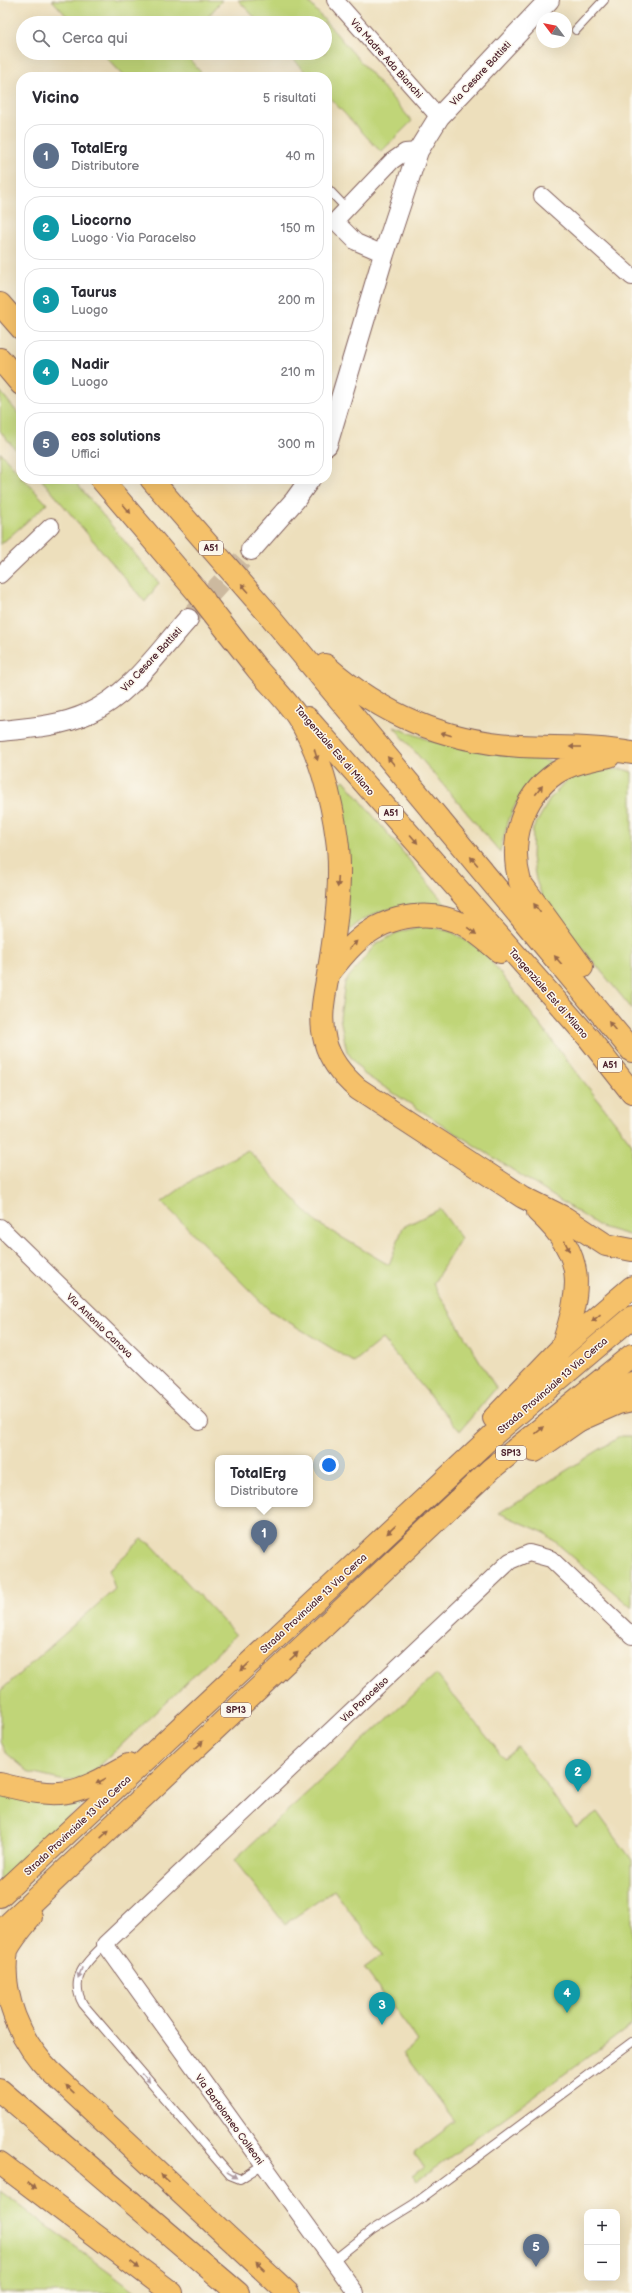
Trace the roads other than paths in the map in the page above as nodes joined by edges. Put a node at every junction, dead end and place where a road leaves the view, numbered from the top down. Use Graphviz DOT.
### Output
graph roads {
  1 [pos="335,0"];
  2 [pos="549,0"];
  3 [pos="604,0"];
  4 [pos="576,30"];
  5 [pos="439,117"];
  6 [pos="418,151"];
  7 [pos="332,193"];
  8 [pos="542,196"];
  9 [pos="347,209"];
  10 [pos="332,225"];
  11 [pos="332,227"];
  12 [pos="384,254"];
  13 [pos="632,277"];
  14 [pos="0,304"];
  15 [pos="16,322"];
  16 [pos="0,359"];
  17 [pos="16,378"];
  18 [pos="332,428"];
  19 [pos="105,484"];
  20 [pos="155,484"];
  21 [pos="306,484"];
  22 [pos="51,526"];
  23 [pos="251,550"];
  24 [pos="0,575"];
  25 [pos="194,589"];
  26 [pos="271,617"];
  27 [pos="188,619"];
  28 [pos="0,731"];
  29 [pos="630,753"];
  30 [pos="328,974"];
  31 [pos="592,1001"];
  32 [pos="588,1037"];
  33 [pos="632,1051"];
  34 [pos="632,1093"];
  35 [pos="523,1197"];
  36 [pos="0,1227"];
  37 [pos="632,1250"];
  38 [pos="632,1287"];
  39 [pos="632,1317"];
  40 [pos="562,1347"];
  41 [pos="632,1355"];
  42 [pos="632,1383"];
  43 [pos="632,1400"];
  44 [pos="200,1422"];
  45 [pos="575,1422"];
  46 [pos="420,1503"];
  47 [pos="396,1559"];
  48 [pos="632,1636"];
  49 [pos="159,1748"];
  50 [pos="0,1784"];
  51 [pos="77,1861"];
  52 [pos="0,1896"];
  53 [pos="0,1932"];
  54 [pos="105,1944"];
  55 [pos="632,2042"];
  56 [pos="0,2090"];
  57 [pos="0,2163"];
  58 [pos="262,2165"];
  59 [pos="333,2261"];
  60 [pos="172,2293"];
  61 [pos="238,2293"];
  62 [pos="288,2293"];
  63 [pos="356,2293"];
  1 -- 5 [label="street, Via Madre Ada Bianchi"];
  2 -- 5 [label="street, Via Cesare Battisti"];
  3 -- 4 [label="lane"];
  5 -- 6 [label="street, Via Cesare Battisti"];
  6 -- 9 [label="street"];
  6 -- 12 [label="street, Via Cesare Battisti"];
  7 -- 9 [label="lane"];
  8 -- 13 [label="street"];
  9 -- 10 [label="street"];
  11 -- 12 [label="street"];
  12 -- 18 [label="street, Via Cesare Battisti"];
  14 -- 15 [label="main road"];
  16 -- 17 [label="main road"];
  19 -- 25 [label="main road, Tangenziale Est di Milano / A51, one-way"];
  26 -- 20 [label="main road, A51, one-way"];
  21 -- 23 [label="street"];
  22 -- 24 [label="street"];
  25 -- 30 [label="main road, one-way"];
  25 -- 32 [label="main road, Tangenziale Est di Milano / A51, one-way"];
  29 -- 26 [label="main road, one-way"];
  31 -- 26 [label="main road, A51, one-way"];
  27 -- 28 [label="street, Via Cesare Battisti"];
  31 -- 29 [label="main road, one-way"];
  30 -- 32 [label="main road, one-way"];
  30 -- 35 [label="main road"];
  33 -- 31 [label="main road, A51, one-way"];
  32 -- 34 [label="main road, Tangenziale Est di Milano / A51"];
  35 -- 37 [label="main road"];
  35 -- 40 [label="main road, one-way"];
  36 -- 44 [label="street, Via Antonio Canova"];
  38 -- 40 [label="main road, one-way"];
  39 -- 46 [label="main road, Strada Provinciale 13 Via Cerca / SP13"];
  40 -- 46 [label="main road"];
  47 -- 41 [label="main road, SP13, one-way"];
  42 -- 45 [label="main road"];
  43 -- 45 [label="main road"];
  45 -- 47 [label="main road"];
  46 -- 49 [label="main road, Strada Provinciale 13 Via Cerca / SP13, one-way"];
  51 -- 47 [label="main road, SP13, one-way"];
  48 -- 54 [label="street, Via Paracelso"];
  49 -- 50 [label="main road, one-way"];
  49 -- 52 [label="main road, Strada Provinciale 13 Via Cerca / SP13"];
  51 -- 53 [label="main road, SP13"];
  62 -- 51 [label="main road, one-way"];
  54 -- 58 [label="street, Via Bartolomeo Colleoni"];
  54 -- 58 [label="lane, one-way"];
  55 -- 59 [label="lane"];
  56 -- 61 [label="main road"];
  57 -- 60 [label="main road, one-way"];
  58 -- 59 [label="street, Via Bartolomeo Colleoni"];
  59 -- 63 [label="street, Via Bartolomeo Colleoni"];
}
